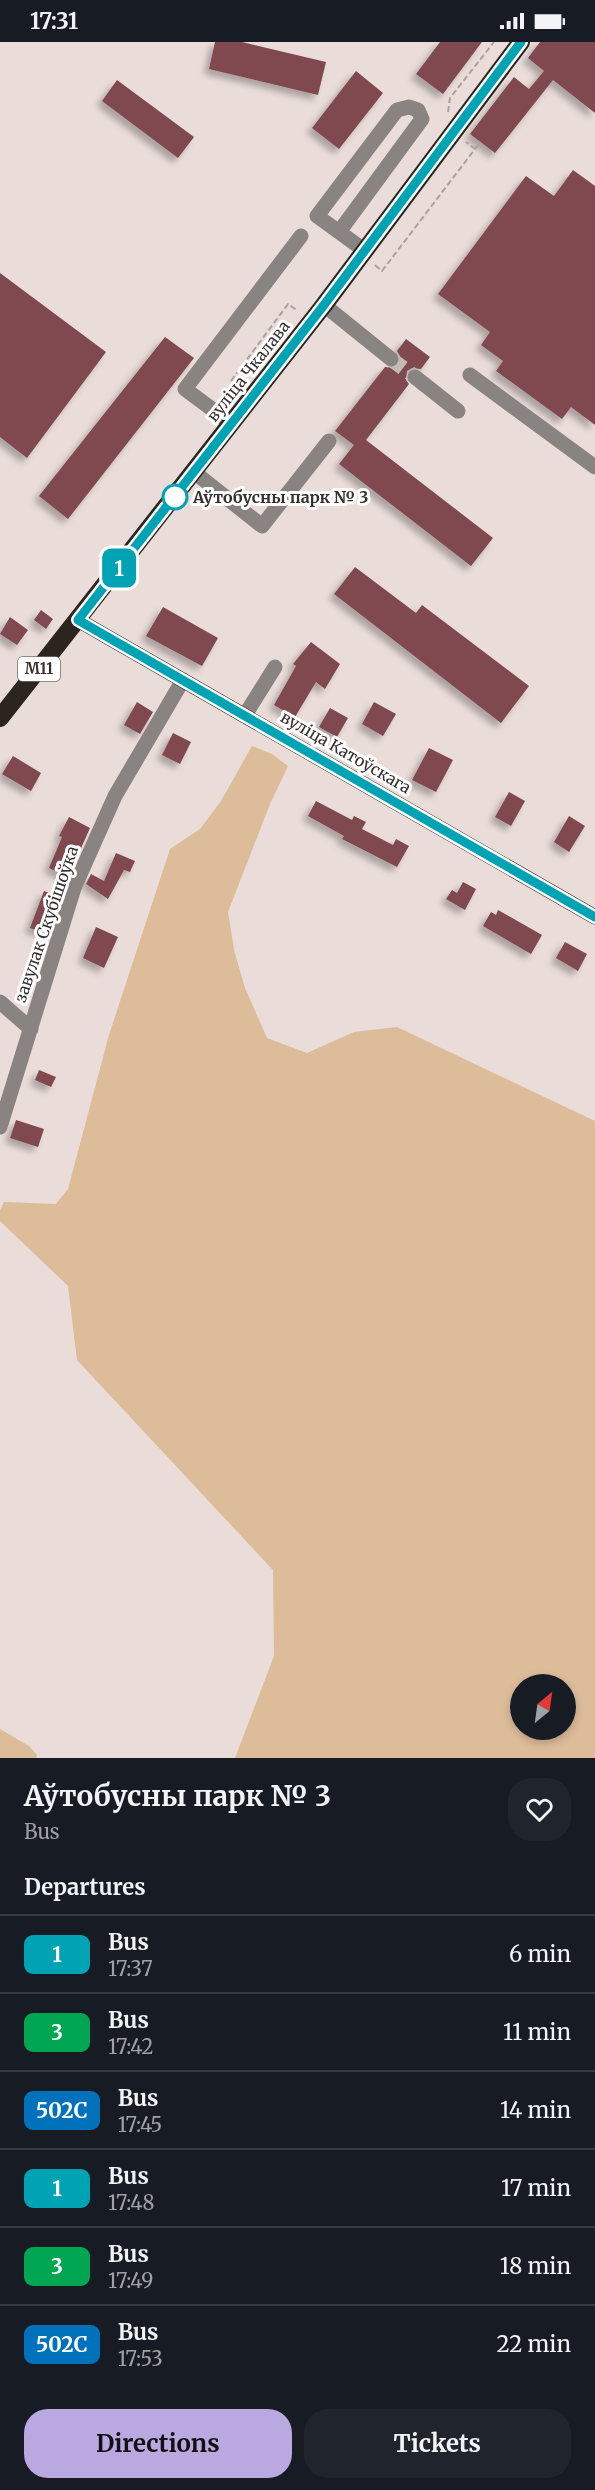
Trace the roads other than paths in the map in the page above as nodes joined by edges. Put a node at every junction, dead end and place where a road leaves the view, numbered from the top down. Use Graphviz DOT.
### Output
graph roads {
  1 [pos="521,42"];
  2 [pos="339,232"];
  3 [pos="300,236"];
  4 [pos="366,255"];
  5 [pos="324,305"];
  6 [pos="392,359"];
  7 [pos="471,375"];
  8 [pos="415,377"];
  9 [pos="458,411"];
  10 [pos="232,424"];
  11 [pos="328,441"];
  12 [pos="595,467"];
  13 [pos="194,472"];
  14 [pos="78,620"];
  15 [pos="275,667"];
  16 [pos="183,680"];
  17 [pos="245,715"];
  18 [pos="0,718"];
  19 [pos="595,916"];
  20 [pos="0,1002"];
  21 [pos="31,1029"];
  22 [pos="0,1127"];
  1 -- 4 [label="highway, вуліца Чкалава / М11"];
  2 -- 2 [label="street"];
  2 -- 4 [label="street"];
  3 -- 10 [label="street"];
  4 -- 5 [label="highway, вуліца Чкалава / М11"];
  5 -- 6 [label="street"];
  5 -- 10 [label="highway, вуліца Чкалава / М11"];
  7 -- 12 [label="street"];
  8 -- 9 [label="street"];
  10 -- 13 [label="highway, вуліца Чкалава / М11"];
  11 -- 13 [label="street"];
  13 -- 14 [label="highway, вуліца Чкалава / М11"];
  14 -- 16 [label="main road, вуліца Катоўскага"];
  14 -- 18 [label="highway, вуліца Чкалава / М11"];
  15 -- 17 [label="street"];
  16 -- 17 [label="main road, вуліца Катоўскага"];
  16 -- 21 [label="street, завулак Скубішоўка"];
  17 -- 19 [label="main road, вуліца Катоўскага"];
  20 -- 21 [label="street"];
  21 -- 22 [label="street, завулак Скубішоўка"];
}
